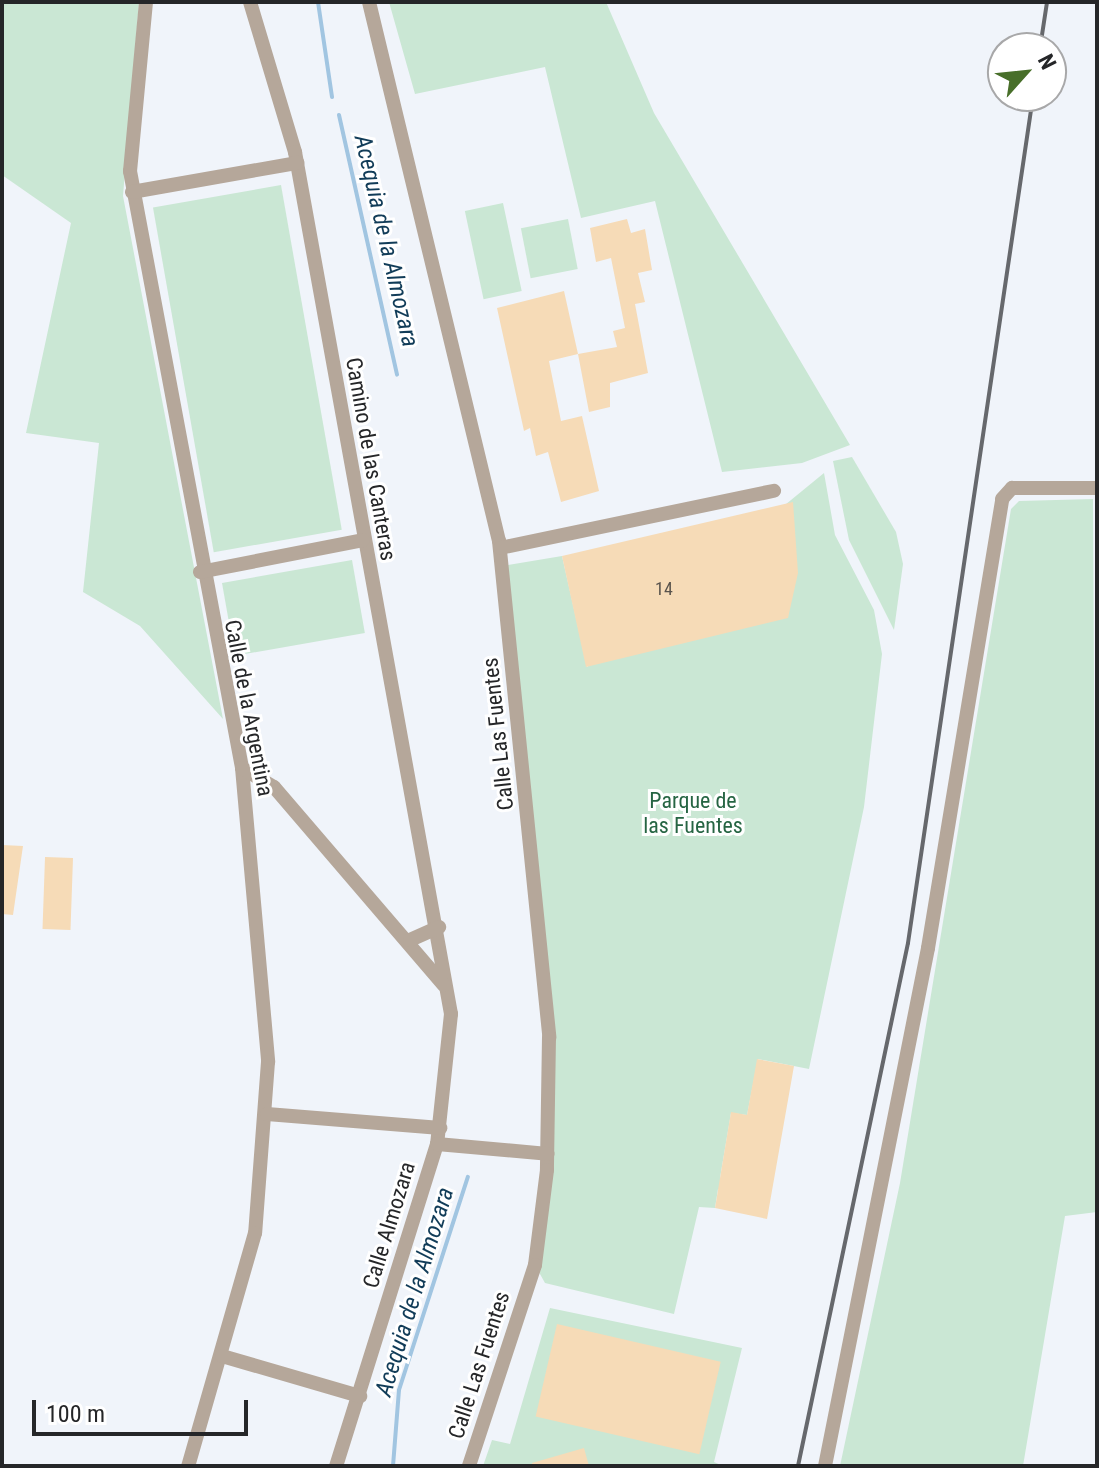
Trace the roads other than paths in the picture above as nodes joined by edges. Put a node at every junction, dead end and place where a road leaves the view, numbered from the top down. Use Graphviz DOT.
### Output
graph roads {
  1 [pos="146,2"];
  2 [pos="250,2"];
  3 [pos="369,2"];
  4 [pos="297,163"];
  5 [pos="132,192"];
  6 [pos="1097,488"];
  7 [pos="774,491"];
  8 [pos="363,540"];
  9 [pos="500,548"];
  10 [pos="200,572"];
  11 [pos="242,768"];
  12 [pos="439,927"];
  13 [pos="410,940"];
  14 [pos="442,942"];
  15 [pos="422,952"];
  16 [pos="448,992"];
  17 [pos="267,1114"];
  18 [pos="440,1128"];
  19 [pos="437,1144"];
  20 [pos="548,1154"];
  21 [pos="222,1356"];
  22 [pos="360,1396"];
  23 [pos="188,1466"];
  24 [pos="336,1466"];
  25 [pos="469,1466"];
  26 [pos="825,1466"];
  1 -- 5 [label="street, Calle de la Argentina"];
  2 -- 4 [label="street, Camino de las Canteras"];
  3 -- 9 [label="street, Calle Las Fuentes"];
  4 -- 5 [label="street"];
  4 -- 8 [label="street, Camino de las Canteras"];
  5 -- 10 [label="street, Calle de la Argentina"];
  6 -- 26 [label="street"];
  7 -- 9 [label="street"];
  8 -- 10 [label="street"];
  8 -- 12 [label="street, Camino de las Canteras"];
  9 -- 20 [label="street, Calle Las Fuentes"];
  10 -- 11 [label="street, Calle de la Argentina"];
  11 -- 13 [label="street"];
  11 -- 17 [label="street, Calle de la Argentina"];
  12 -- 13 [label="street"];
  12 -- 14 [label="street, Camino de las Canteras"];
  13 -- 15 [label="street"];
  14 -- 15 [label="street"];
  14 -- 16 [label="street, Camino de las Canteras"];
  15 -- 16 [label="street"];
  16 -- 18 [label="street, Calle Almozara"];
  17 -- 18 [label="street"];
  17 -- 21 [label="street, Calle de la Argentina"];
  18 -- 19 [label="street, Calle Almozara"];
  19 -- 20 [label="street"];
  19 -- 22 [label="street, Calle Almozara"];
  20 -- 25 [label="street, Calle Las Fuentes"];
  21 -- 22 [label="street"];
  21 -- 23 [label="street, Calle de la Argentina"];
  22 -- 24 [label="street, Calle Almozara"];
}
